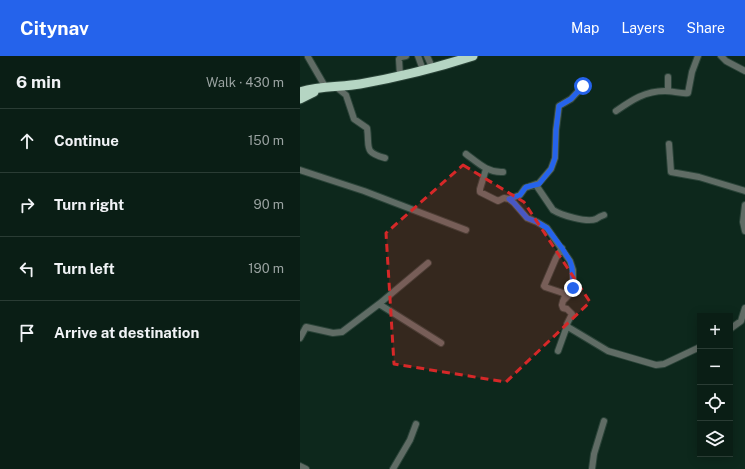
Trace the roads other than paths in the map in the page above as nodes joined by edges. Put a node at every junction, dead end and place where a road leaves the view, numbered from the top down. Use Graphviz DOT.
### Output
graph roads {
  1 [pos="406,56"];
  2 [pos="418,56"];
  3 [pos="427,56"];
  4 [pos="473,56"];
  5 [pos="698,56"];
  6 [pos="721,56"];
  7 [pos="308,57"];
  8 [pos="428,69"];
  9 [pos="745,71"];
  10 [pos="400,76"];
  11 [pos="668,77"];
  12 [pos="583,86"];
  13 [pos="336,87"];
  14 [pos="322,88"];
  15 [pos="668,91"];
  16 [pos="300,92"];
  17 [pos="300,99"];
  18 [pos="616,111"];
  19 [pos="669,144"];
  20 [pos="466,154"];
  21 [pos="385,158"];
  22 [pos="486,169"];
  23 [pos="300,170"];
  24 [pos="503,172"];
  25 [pos="536,185"];
  26 [pos="745,191"];
  27 [pos="509,199"];
  28 [pos="745,205"];
  29 [pos="604,215"];
  30 [pos="466,230"];
  31 [pos="745,231"];
  32 [pos="562,248"];
  33 [pos="428,263"];
  34 [pos="563,301"];
  35 [pos="379,304"];
  36 [pos="745,308"];
  37 [pos="567,326"];
  38 [pos="733,327"];
  39 [pos="300,338"];
  40 [pos="441,343"];
  41 [pos="697,348"];
  42 [pos="558,351"];
  43 [pos="604,421"];
  44 [pos="416,424"];
  45 [pos="300,466"];
  46 [pos="306,469"];
  47 [pos="393,469"];
  48 [pos="592,469"];
  1 -- 10 [label="street"];
  2 -- 8 [label="street"];
  3 -- 8 [label="street"];
  4 -- 8 [label="highway"];
  5 -- 15 [label="street"];
  6 -- 9 [label="street"];
  7 -- 14 [label="street"];
  8 -- 10 [label="highway"];
  10 -- 13 [label="highway"];
  11 -- 15 [label="street"];
  12 -- 25 [label="street"];
  13 -- 14 [label="highway"];
  13 -- 21 [label="street"];
  14 -- 16 [label="highway"];
  14 -- 17 [label="highway"];
  15 -- 18 [label="street"];
  19 -- 26 [label="street"];
  20 -- 22 [label="street"];
  22 -- 24 [label="street"];
  22 -- 27 [label="street"];
  23 -- 30 [label="street"];
  25 -- 27 [label="street"];
  25 -- 29 [label="street"];
  27 -- 32 [label="street"];
  28 -- 31 [label="street"];
  32 -- 34 [label="street"];
  32 -- 34 [label="street"];
  33 -- 35 [label="street"];
  34 -- 37 [label="street"];
  35 -- 39 [label="street"];
  35 -- 40 [label="street"];
  36 -- 38 [label="street"];
  37 -- 41 [label="street"];
  37 -- 42 [label="street"];
  43 -- 48 [label="street"];
  44 -- 47 [label="street"];
  45 -- 46 [label="street"];
}
